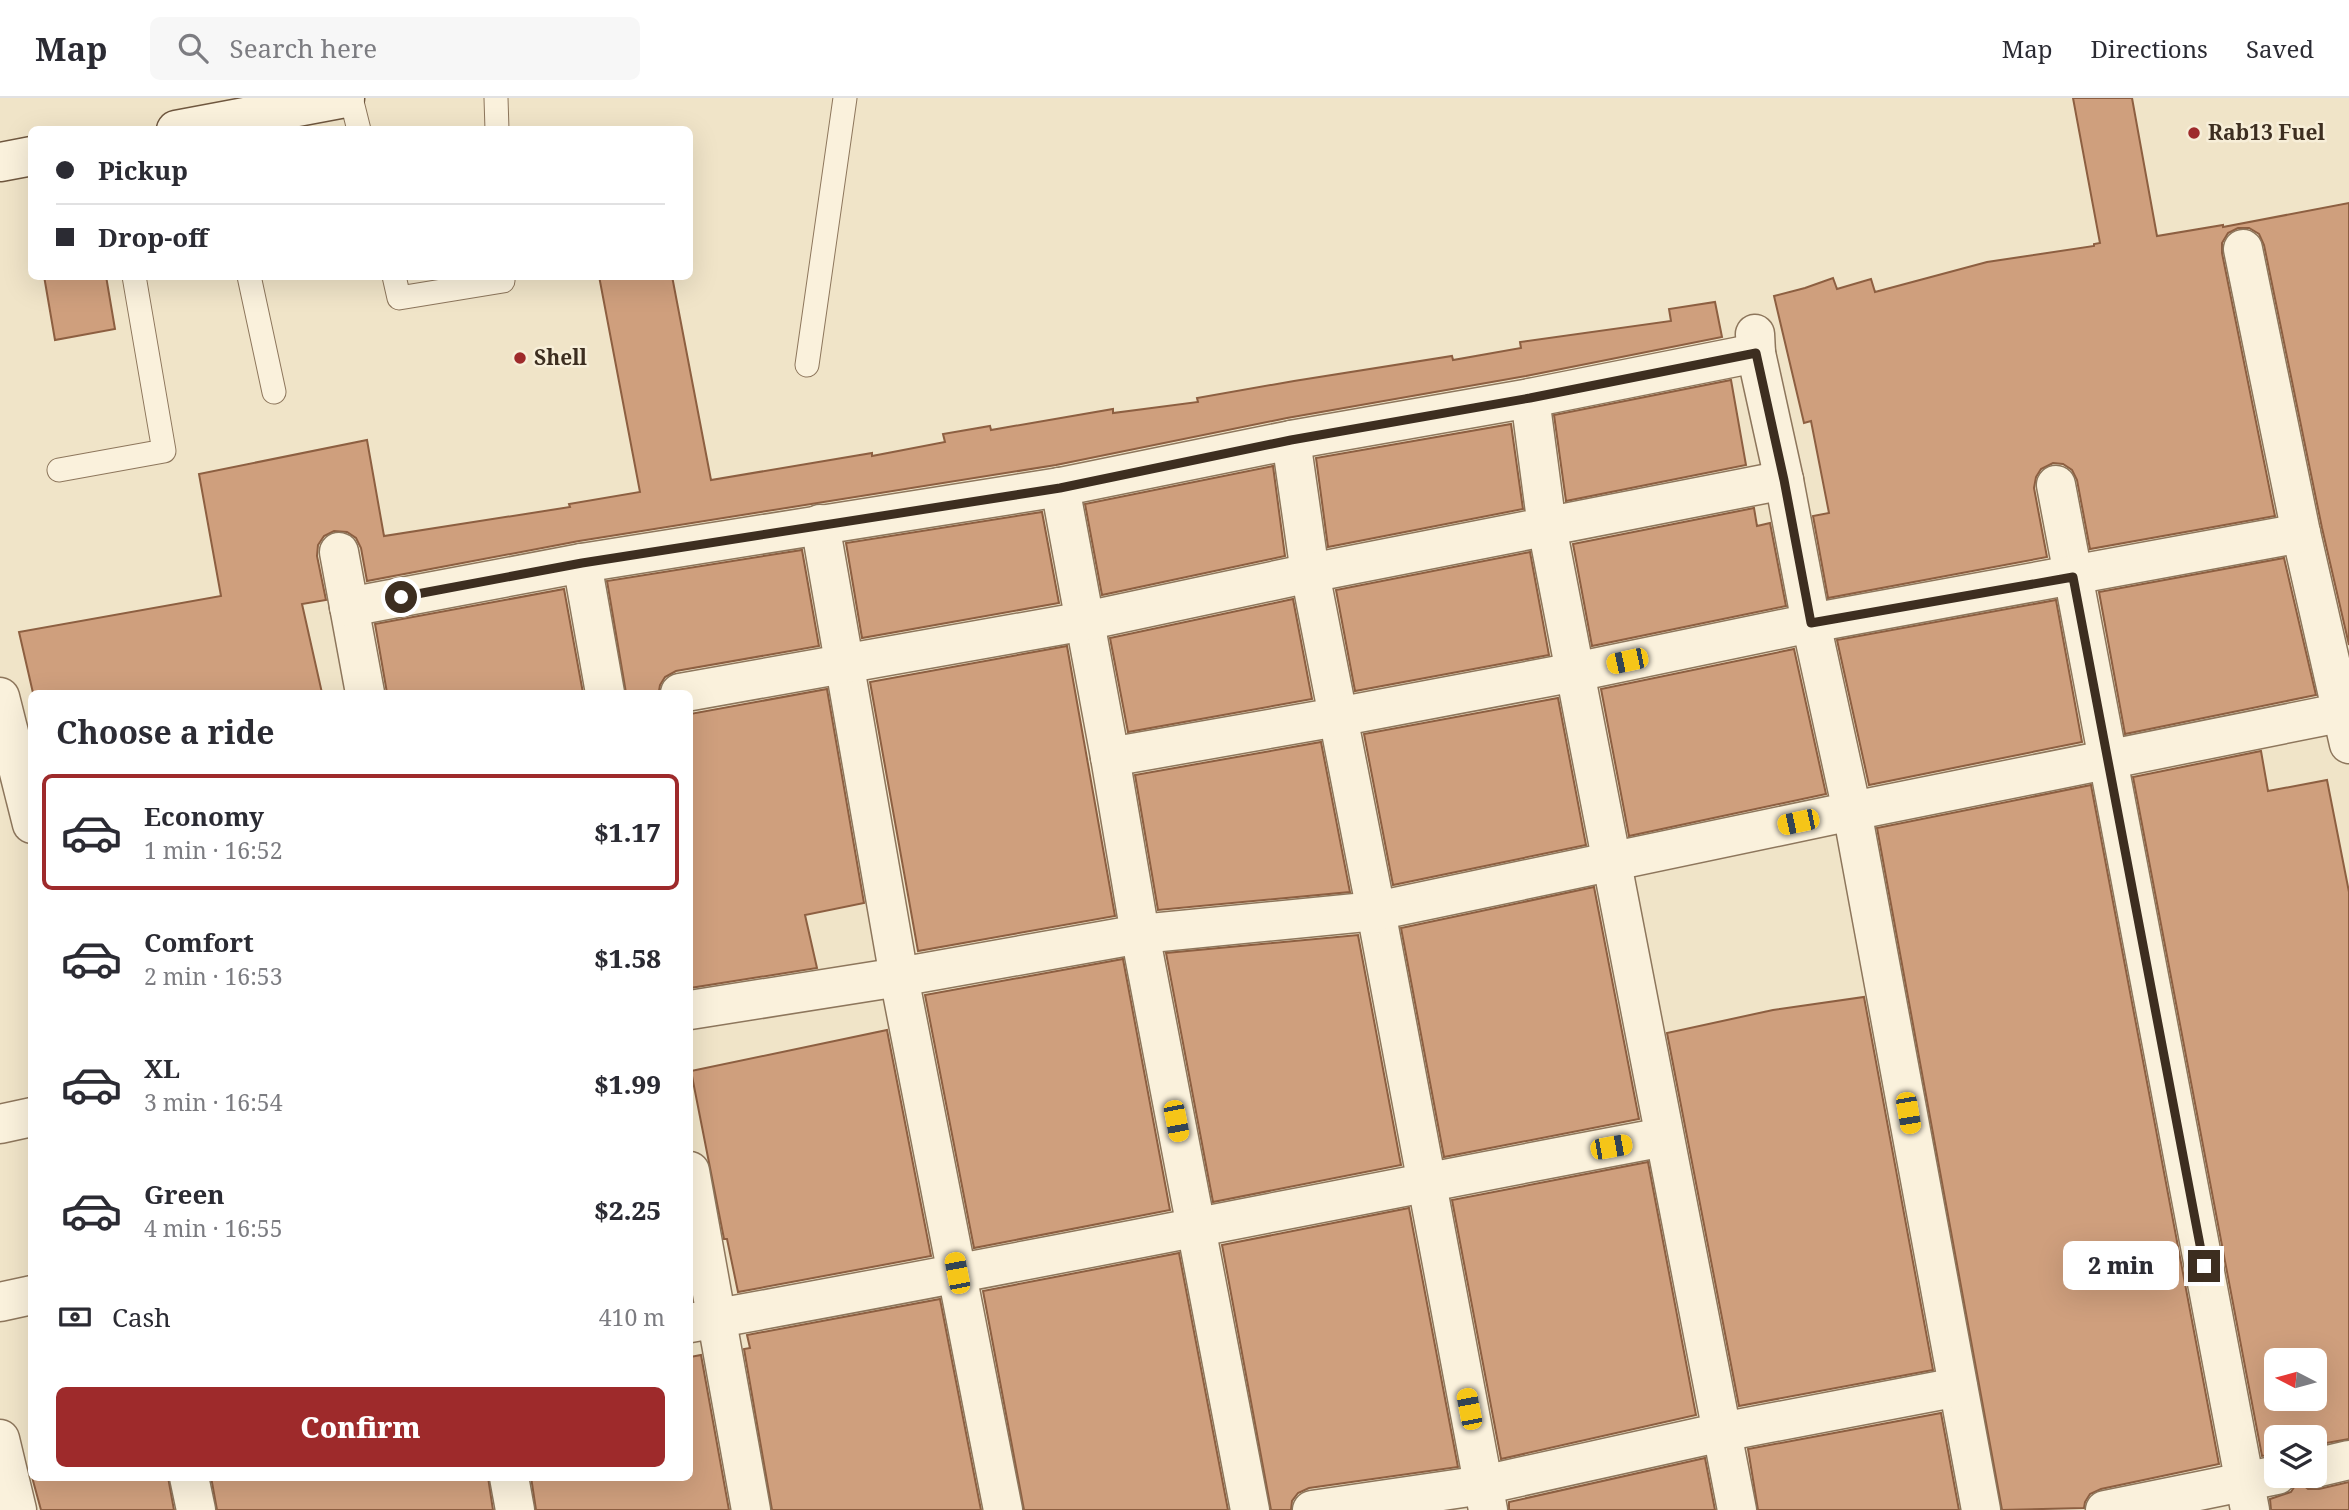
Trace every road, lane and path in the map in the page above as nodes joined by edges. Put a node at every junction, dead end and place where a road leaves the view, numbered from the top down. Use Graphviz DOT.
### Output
graph roads {
  1 [pos="345,98"];
  2 [pos="351,98"];
  3 [pos="496,98"];
  4 [pos="845,98"];
  5 [pos="217,126"];
  6 [pos="358,126"];
  7 [pos="497,126"];
  8 [pos="28,157"];
  9 [pos="0,162"];
  10 [pos="2243,249"];
  11 [pos="135,280"];
  12 [pos="250,280"];
  13 [pos="395,280"];
  14 [pos="503,280"];
  15 [pos="807,365"];
  16 [pos="274,392"];
  17 [pos="1530,398"];
  18 [pos="1291,440"];
  19 [pos="59,470"];
  20 [pos="1784,480"];
  21 [pos="2056,485"];
  22 [pos="1060,488"];
  23 [pos="820,524"];
  24 [pos="1546,527"];
  25 [pos="2301,534"];
  26 [pos="339,552"];
  27 [pos="582,563"];
  28 [pos="1310,573"];
  29 [pos="2073,577"];
  30 [pos="349,607"];
  31 [pos="1085,621"];
  32 [pos="1811,623"];
  33 [pos="845,665"];
  34 [pos="1574,672"];
  35 [pos="364,690"];
  36 [pos="604,690"];
  37 [pos="693,691"];
  38 [pos="0,697"];
  39 [pos="1337,717"];
  40 [pos="2347,722"];
  41 [pos="1110,757"];
  42 [pos="2107,759"];
  43 [pos="28,808"];
  44 [pos="1852,811"];
  45 [pos="1610,862"];
  46 [pos="1376,911"];
  47 [pos="1140,934"];
  48 [pos="899,977"];
  49 [pos="693,1010"];
  50 [pos="28,1118"];
  51 [pos="0,1124"];
  52 [pos="1664,1137"];
  53 [pos="1426,1182"];
  54 [pos="693,1206"];
  55 [pos="1197,1228"];
  56 [pos="957,1273"];
  57 [pos="28,1296"];
  58 [pos="0,1302"];
  59 [pos="703,1321"];
  60 [pos="1958,1387"];
  61 [pos="1722,1432"];
  62 [pos="0,1439"];
  63 [pos="2349,1460"];
  64 [pos="2327,1465"];
  65 [pos="189,1481"];
  66 [pos="510,1481"];
  67 [pos="2257,1488"];
  68 [pos="1486,1497"];
  69 [pos="17,1510"];
  70 [pos="196,1510"];
  71 [pos="514,1510"];
  72 [pos="751,1510"];
  73 [pos="1003,1510"];
  74 [pos="1250,1510"];
  75 [pos="1312,1510"];
  76 [pos="1737,1510"];
  77 [pos="1981,1510"];
  78 [pos="2105,1510"];
  1 -- 5 [label="street"];
  2 -- 6 [label="lane"];
  3 -- 7 [label="lane"];
  4 -- 15 [label="lane"];
  8 -- 9 [label="street"];
  10 -- 25 [label="street"];
  11 -- 19 [label="lane"];
  12 -- 16 [label="lane"];
  13 -- 14 [label="lane"];
  17 -- 18 [label="street"];
  17 -- 20 [label="street"];
  17 -- 24 [label="street"];
  18 -- 22 [label="street"];
  18 -- 28 [label="street"];
  20 -- 24 [label="street"];
  20 -- 32 [label="street"];
  21 -- 29 [label="street"];
  22 -- 23 [label="street"];
  22 -- 31 [label="street"];
  23 -- 27 [label="street"];
  23 -- 33 [label="street"];
  24 -- 28 [label="street"];
  24 -- 34 [label="street"];
  25 -- 29 [label="street"];
  25 -- 40 [label="street"];
  26 -- 30 [label="street"];
  27 -- 30 [label="street"];
  27 -- 36 [label="street"];
  28 -- 31 [label="street"];
  28 -- 39 [label="street"];
  29 -- 32 [label="street"];
  29 -- 42 [label="street"];
  30 -- 35 [label="street"];
  31 -- 33 [label="street"];
  31 -- 41 [label="street"];
  32 -- 34 [label="street"];
  32 -- 44 [label="street"];
  33 -- 37 [label="street"];
  33 -- 48 [label="street"];
  34 -- 39 [label="street"];
  34 -- 45 [label="street"];
  38 -- 43 [label="street"];
  39 -- 41 [label="street"];
  39 -- 46 [label="street"];
  40 -- 42 [label="street"];
  41 -- 47 [label="street"];
  42 -- 44 [label="street"];
  42 -- 67 [label="street"];
  44 -- 45 [label="street"];
  44 -- 60 [label="street"];
  45 -- 46 [label="street"];
  45 -- 52 [label="street"];
  46 -- 47 [label="street"];
  46 -- 53 [label="street"];
  47 -- 48 [label="street"];
  47 -- 55 [label="street"];
  48 -- 49 [label="street"];
  48 -- 56 [label="street"];
  50 -- 51 [label="street"];
  52 -- 53 [label="street"];
  52 -- 61 [label="street"];
  53 -- 55 [label="street"];
  53 -- 68 [label="street"];
  54 -- 59 [label="street"];
  55 -- 56 [label="street"];
  55 -- 74 [label="street"];
  56 -- 59 [label="street"];
  56 -- 73 [label="street"];
  57 -- 58 [label="street"];
  59 -- 72 [label="street"];
  60 -- 61 [label="street"];
  60 -- 77 [label="street"];
  61 -- 68 [label="street"];
  61 -- 76 [label="street"];
  62 -- 69 [label="street"];
  63 -- 64 [label="street"];
  65 -- 70 [label="street"];
  66 -- 71 [label="street"];
  67 -- 78 [label="street"];
  68 -- 75 [label="street"];
}
